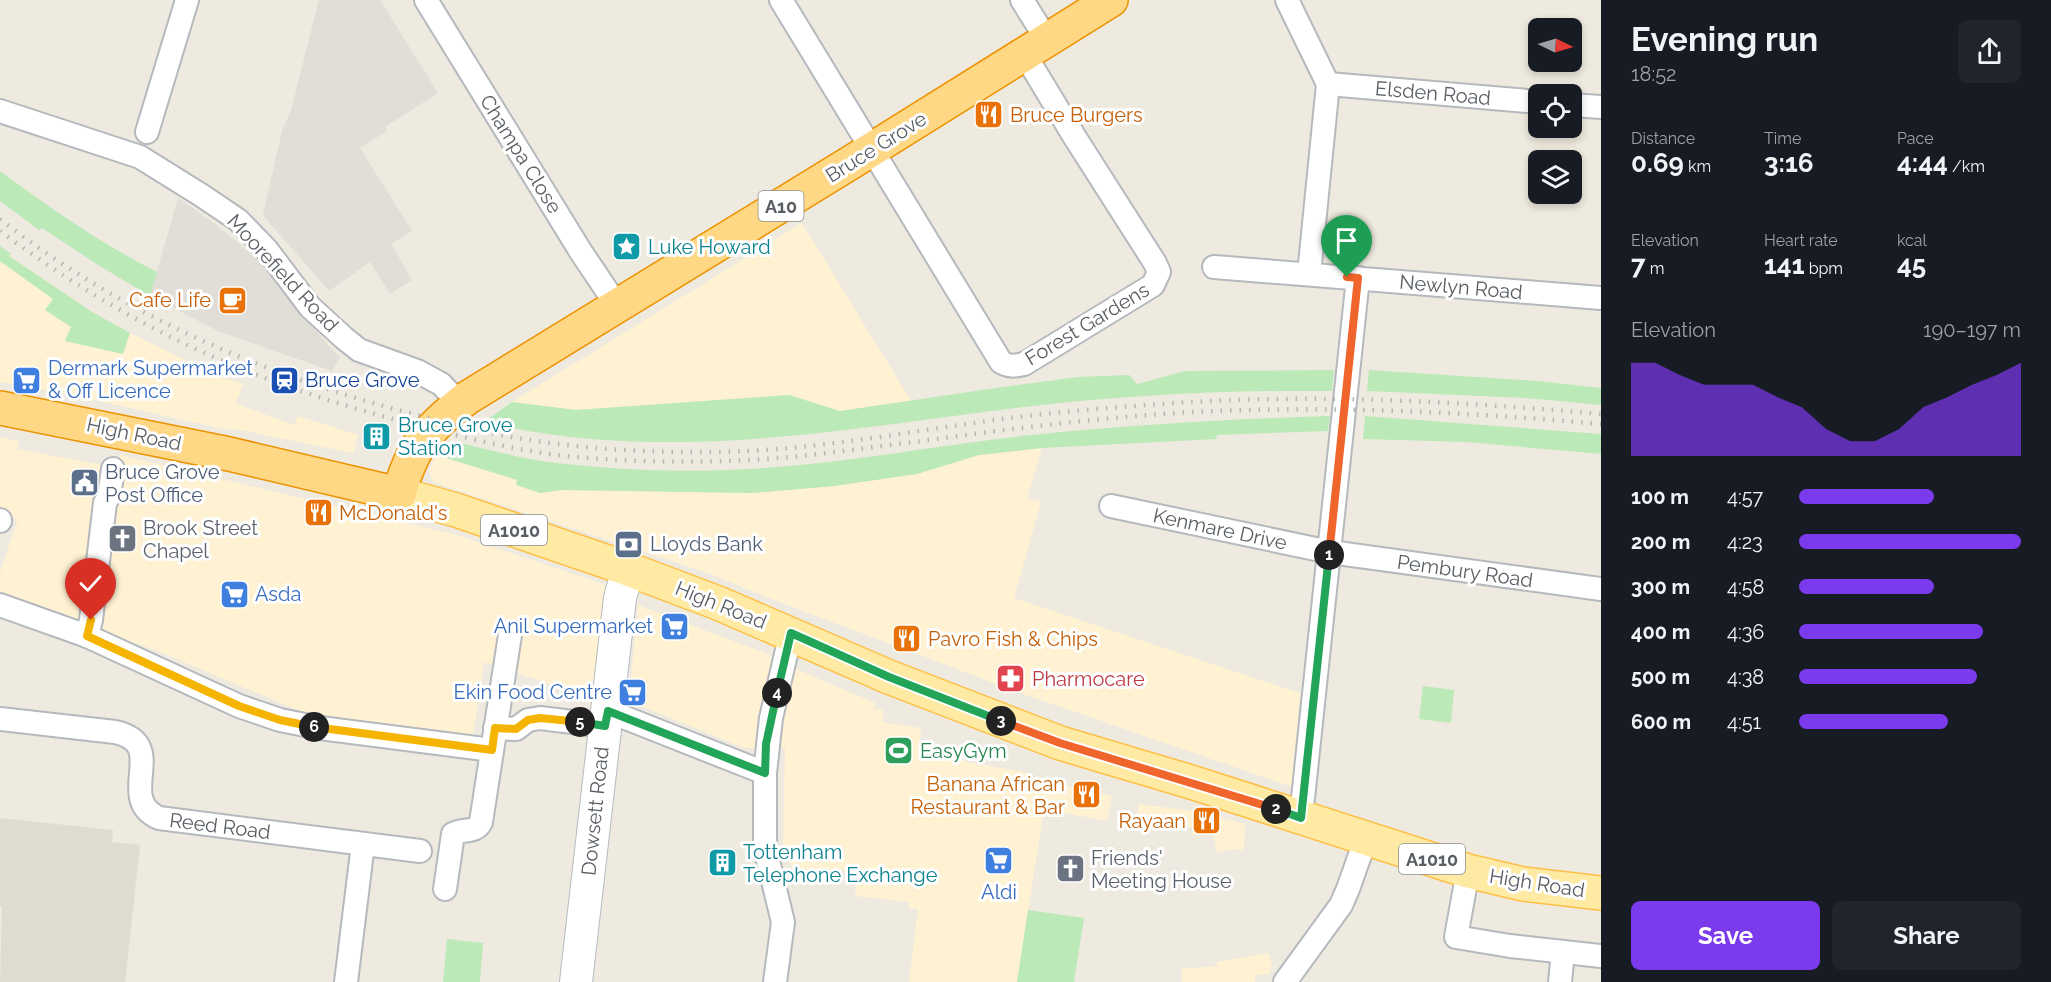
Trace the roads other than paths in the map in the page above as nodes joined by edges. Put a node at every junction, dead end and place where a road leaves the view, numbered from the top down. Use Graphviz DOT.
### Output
graph roads {
  1 [pos="187,0"];
  2 [pos="426,0"];
  3 [pos="781,0"];
  4 [pos="1022,0"];
  5 [pos="1111,0"];
  6 [pos="1287,0"];
  7 [pos="1036,48"];
  8 [pos="1328,84"];
  9 [pos="1528,101"];
  10 [pos="1582,106"];
  11 [pos="1601,107"];
  12 [pos="0,111"];
  13 [pos="147,132"];
  14 [pos="873,149"];
  15 [pos="1214,267"];
  16 [pos="1309,274"];
  17 [pos="1358,278"];
  18 [pos="1601,298"];
  19 [pos="618,307"];
  20 [pos="460,404"];
  21 [pos="0,408"];
  22 [pos="113,469"];
  23 [pos="399,494"];
  24 [pos="1111,506"];
  25 [pos="1330,552"];
  26 [pos="628,569"];
  27 [pos="1601,589"];
  28 [pos="0,605"];
  29 [pos="791,633"];
  30 [pos="510,635"];
  31 [pos="87,636"];
  32 [pos="606,718"];
  33 [pos="0,719"];
  34 [pos="494,739"];
  35 [pos="765,773"];
  36 [pos="1301,818"];
  37 [pos="1366,838"];
  38 [pos="363,844"];
  39 [pos="420,851"];
  40 [pos="1468,871"];
  41 [pos="445,889"];
  42 [pos="1601,893"];
  43 [pos="1563,952"];
  44 [pos="1601,956"];
  45 [pos="346,982"];
  46 [pos="576,982"];
  47 [pos="775,982"];
  48 [pos="1285,982"];
  49 [pos="1560,982"];
  1 -- 13 [label="street"];
  2 -- 19 [label="street, Champa Close"];
  3 -- 14 [label="street"];
  4 -- 7 [label="street"];
  5 -- 7 [label="highway, Bruce Grove / A10"];
  6 -- 8 [label="street"];
  7 -- 14 [label="highway, Bruce Grove / A10"];
  7 -- 14 [label="street, Forest Gardens"];
  8 -- 9 [label="street, Elsden Road"];
  8 -- 16 [label="street"];
  10 -- 11 [label="street"];
  12 -- 20 [label="street, Moorefield Road"];
  14 -- 19 [label="highway, Bruce Grove / A10"];
  15 -- 16 [label="street, Newlyn Road"];
  16 -- 17 [label="street, Newlyn Road"];
  17 -- 18 [label="street, Newlyn Road"];
  17 -- 25 [label="street"];
  19 -- 20 [label="highway, Bruce Grove / A10"];
  20 -- 23 [label="highway, Bruce Grove / A10"];
  21 -- 23 [label="highway, High Road"];
  22 -- 31 [label="street"];
  23 -- 26 [label="main road, High Road / A1010"];
  24 -- 25 [label="street, Kenmare Drive"];
  25 -- 27 [label="street, Pembury Road"];
  25 -- 36 [label="street"];
  26 -- 29 [label="main road, High Road / A1010"];
  26 -- 32 [label="street, Dowsett Road"];
  28 -- 31 [label="street"];
  29 -- 35 [label="street"];
  29 -- 36 [label="main road, High Road / A1010"];
  30 -- 34 [label="street"];
  31 -- 34 [label="street"];
  32 -- 34 [label="street"];
  32 -- 35 [label="street"];
  32 -- 46 [label="street, Dowsett Road"];
  33 -- 38 [label="street, Reed Road"];
  34 -- 41 [label="street"];
  35 -- 47 [label="street"];
  36 -- 37 [label="main road, High Road / A1010"];
  37 -- 40 [label="main road, High Road / A1010"];
  37 -- 48 [label="street"];
  38 -- 39 [label="street, Reed Road"];
  38 -- 45 [label="street"];
  40 -- 42 [label="main road, High Road / A1010"];
  40 -- 43 [label="street"];
  43 -- 44 [label="street"];
  43 -- 49 [label="street"];
}
